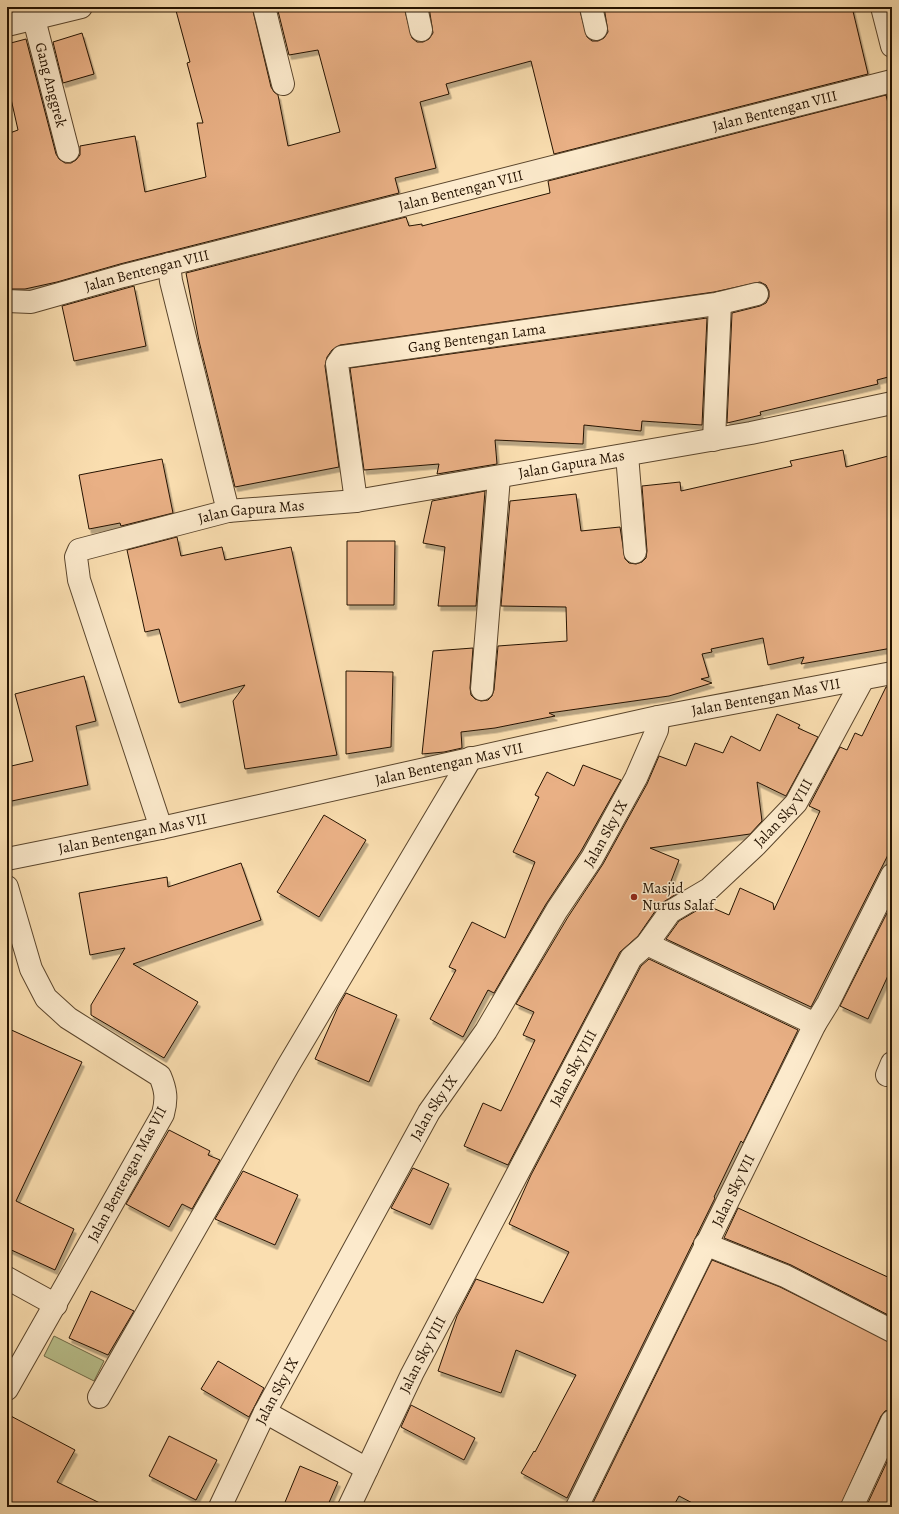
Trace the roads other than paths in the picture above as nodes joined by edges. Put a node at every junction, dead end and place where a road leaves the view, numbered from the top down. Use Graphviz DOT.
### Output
graph roads {
  1 [pos="81,7"];
  2 [pos="264,7"];
  3 [pos="416,7"];
  4 [pos="591,7"];
  5 [pos="882,7"];
  6 [pos="34,19"];
  7 [pos="7,25"];
  8 [pos="596,29"];
  9 [pos="421,30"];
  10 [pos="892,46"];
  11 [pos="892,81"];
  12 [pos="283,84"];
  13 [pos="68,151"];
  14 [pos="169,264"];
  15 [pos="757,294"];
  16 [pos="7,301"];
  17 [pos="720,303"];
  18 [pos="892,403"];
  19 [pos="714,440"];
  20 [pos="627,454"];
  21 [pos="499,477"];
  22 [pos="356,501"];
  23 [pos="228,511"];
  24 [pos="635,552"];
  25 [pos="892,673"];
  26 [pos="864,679"];
  27 [pos="482,689"];
  28 [pos="658,717"];
  29 [pos="478,756"];
  30 [pos="455,805"];
  31 [pos="161,828"];
  32 [pos="7,859"];
  33 [pos="892,875"];
  34 [pos="7,887"];
  35 [pos="646,944"];
  36 [pos="815,1024"];
  37 [pos="705,1244"];
  38 [pos="7,1278"];
  39 [pos="56,1305"];
  40 [pos="892,1331"];
  41 [pos="7,1389"];
  42 [pos="99,1397"];
  43 [pos="265,1412"];
  44 [pos="892,1421"];
  45 [pos="367,1469"];
  46 [pos="220,1507"];
  47 [pos="349,1507"];
  48 [pos="577,1507"];
  49 [pos="852,1507"];
  1 -- 6 [label="street"];
  2 -- 12 [label="street"];
  3 -- 9 [label="street"];
  4 -- 8 [label="street"];
  5 -- 10 [label="street"];
  6 -- 7 [label="street"];
  6 -- 13 [label="street, Gang Anggrek"];
  11 -- 14 [label="street, Jalan Bentengan VIII"];
  14 -- 16 [label="street, Jalan Bentengan VIII"];
  14 -- 23 [label="street"];
  15 -- 17 [label="street, Gang Bentengan Lama"];
  17 -- 19 [label="street"];
  17 -- 22 [label="street, Gang Bentengan Lama"];
  18 -- 19 [label="street, Jalan Gapura Mas"];
  19 -- 20 [label="street, Jalan Gapura Mas"];
  20 -- 21 [label="street, Jalan Gapura Mas"];
  20 -- 24 [label="street"];
  21 -- 22 [label="street, Jalan Gapura Mas"];
  21 -- 27 [label="street"];
  22 -- 23 [label="street, Jalan Gapura Mas"];
  23 -- 31 [label="street, Jalan Gapura Mas"];
  25 -- 26 [label="street, Jalan Bentengan Mas VII"];
  26 -- 28 [label="street, Jalan Bentengan Mas VII"];
  26 -- 35 [label="street, Jalan Sky VIII"];
  28 -- 29 [label="street, Jalan Bentengan Mas VII"];
  28 -- 43 [label="street, Jalan Sky IX"];
  29 -- 30 [label="street"];
  29 -- 31 [label="street, Jalan Bentengan Mas VII"];
  29 -- 42 [label="street"];
  31 -- 32 [label="street, Jalan Bentengan Mas VII"];
  33 -- 36 [label="street, Jalan Sky VII"];
  34 -- 39 [label="street, Jalan Bentengan Mas VII"];
  35 -- 36 [label="street"];
  35 -- 45 [label="street, Jalan Sky VIII"];
  36 -- 37 [label="street, Jalan Sky VII"];
  37 -- 40 [label="street"];
  37 -- 48 [label="street, Jalan Sky VII"];
  38 -- 39 [label="street"];
  39 -- 41 [label="street, Jalan Bentengan Mas VII"];
  43 -- 45 [label="street"];
  43 -- 46 [label="street, Jalan Sky IX"];
  44 -- 49 [label="street"];
  45 -- 47 [label="street, Jalan Sky VIII"];
}
